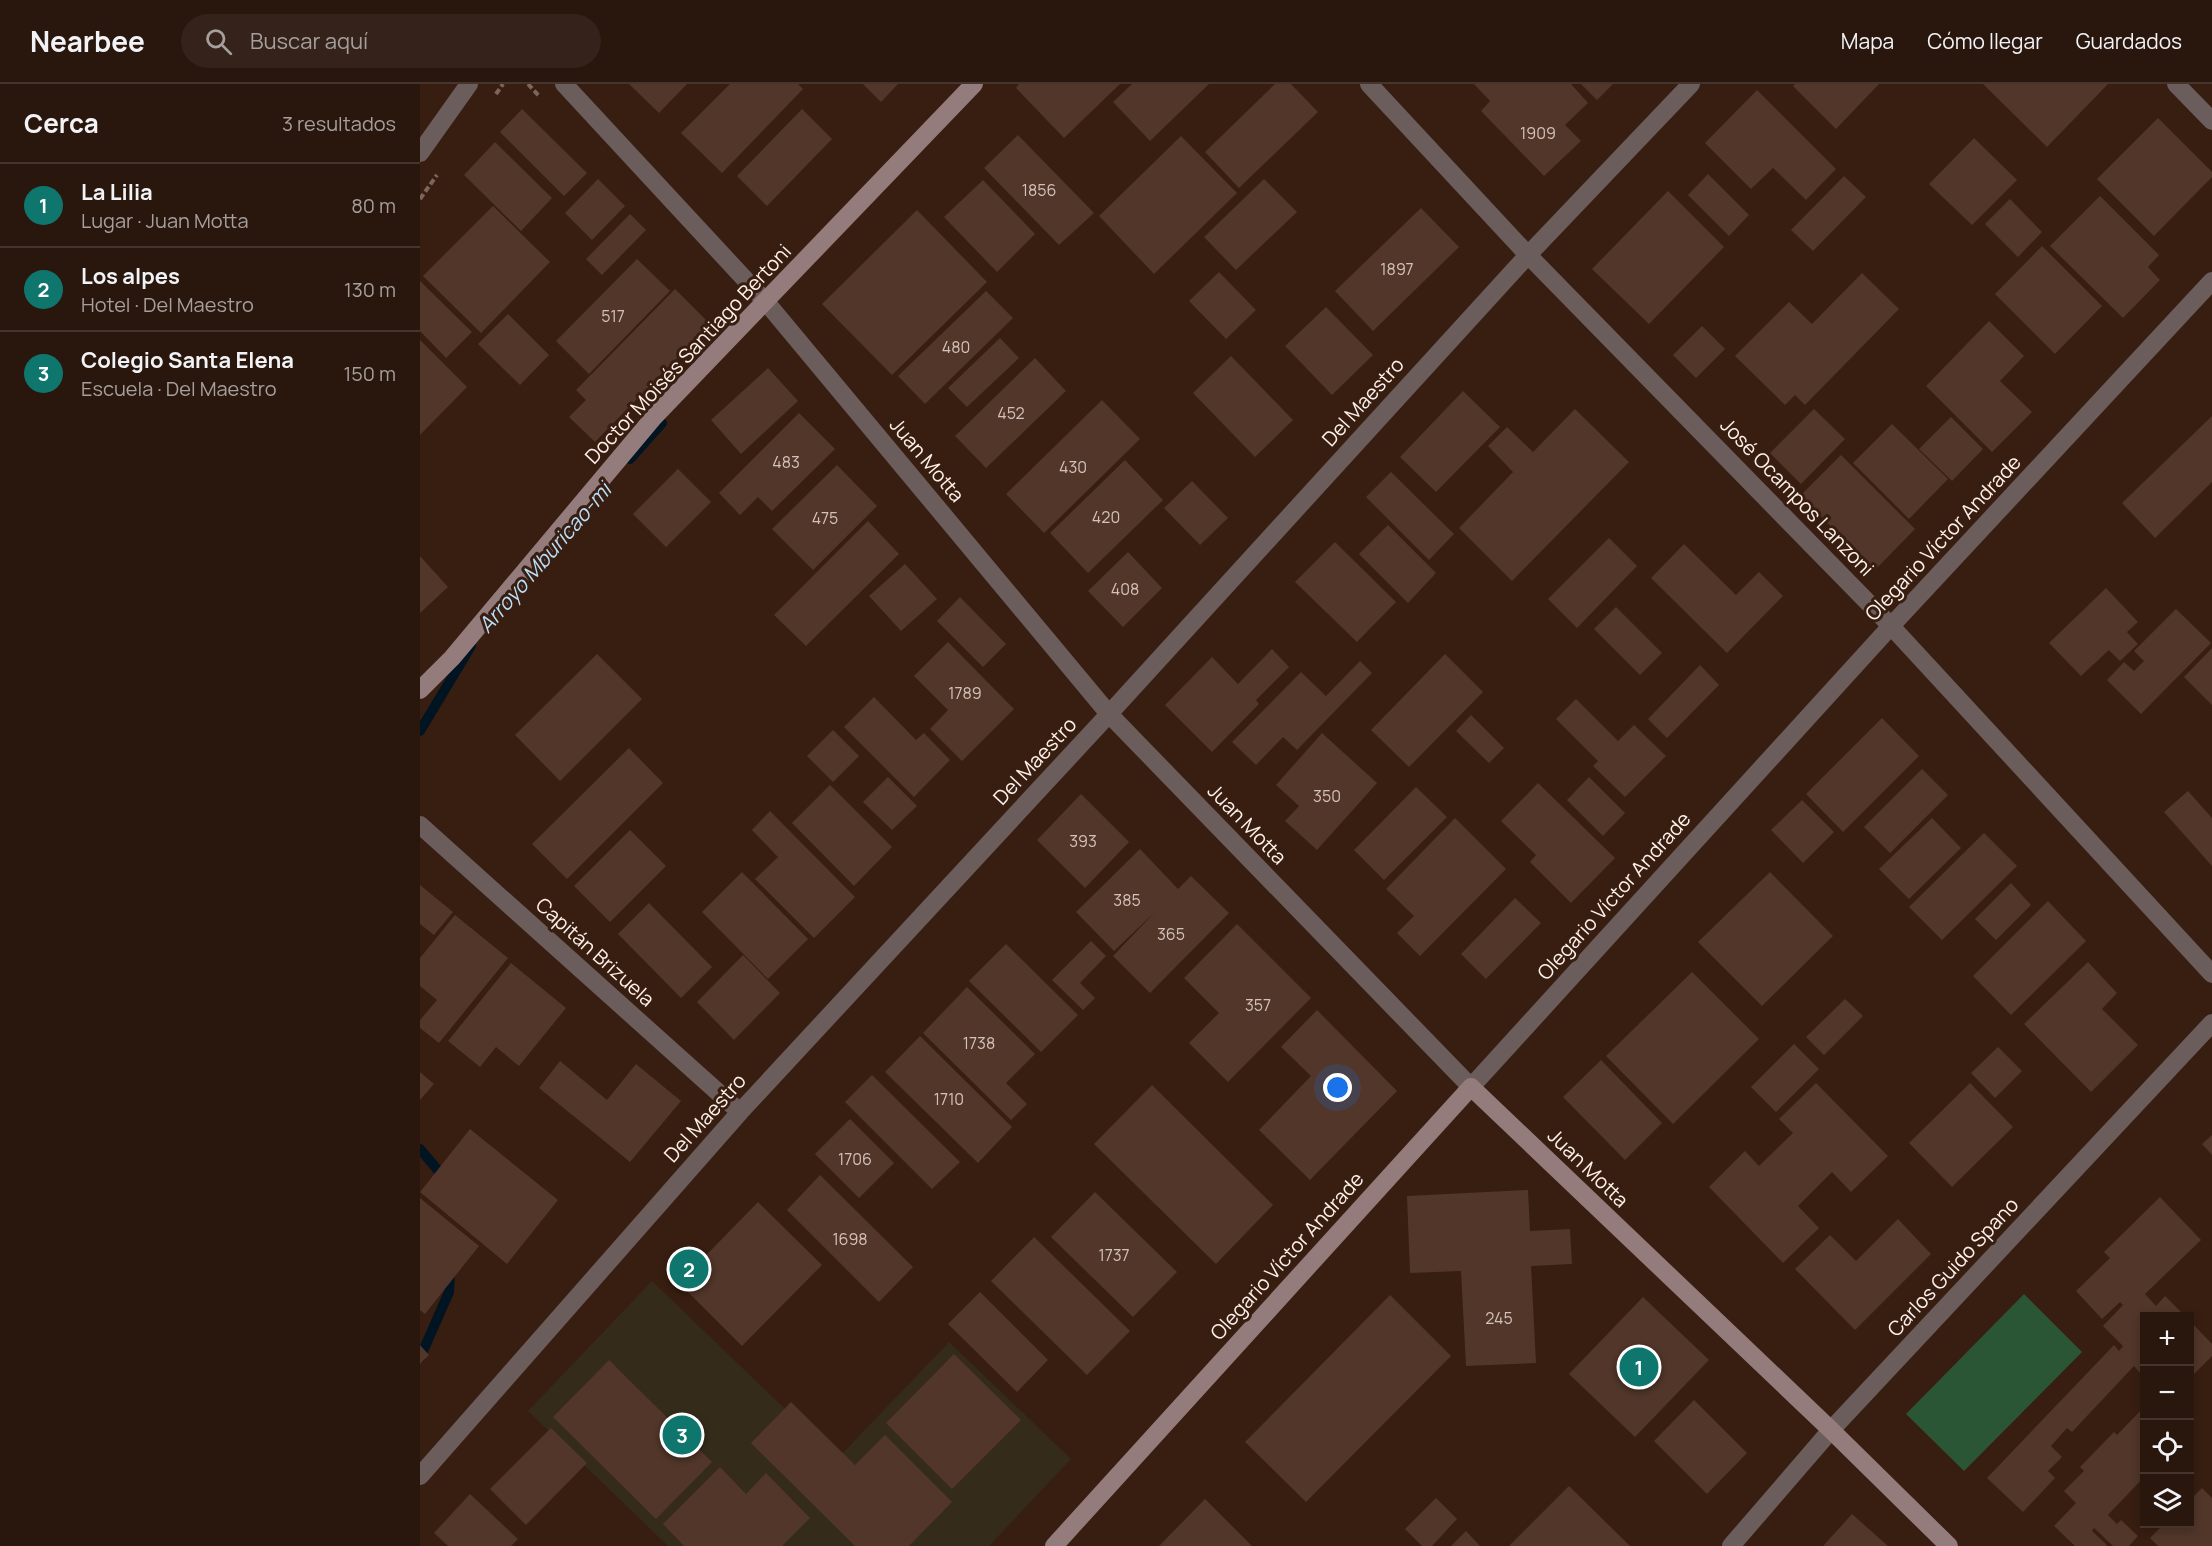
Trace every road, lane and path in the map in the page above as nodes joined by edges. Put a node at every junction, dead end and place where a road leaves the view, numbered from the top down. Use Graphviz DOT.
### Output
graph roads {
  1 [pos="469,84"];
  2 [pos="564,84"];
  3 [pos="974,84"];
  4 [pos="1369,84"];
  5 [pos="1691,84"];
  6 [pos="2176,84"];
  7 [pos="2212,122"];
  8 [pos="420,153"];
  9 [pos="1528,255"];
  10 [pos="2212,281"];
  11 [pos="766,302"];
  12 [pos="1891,626"];
  13 [pos="420,690"];
  14 [pos="1109,714"];
  15 [pos="420,825"];
  16 [pos="2212,974"];
  17 [pos="2212,1023"];
  18 [pos="1471,1087"];
  19 [pos="740,1112"];
  20 [pos="1831,1430"];
  21 [pos="420,1476"];
  22 [pos="1054,1546"];
  23 [pos="1731,1546"];
  24 [pos="1949,1546"];
  1 -- 8 [label="street"];
  2 -- 11 [label="street, Juan Motta"];
  3 -- 11 [label="street, Doctor Moisés Santiago Bertoni"];
  4 -- 9 [label="street, José Ocampos Lanzoni"];
  5 -- 9 [label="street, Del Maestro"];
  6 -- 7 [label="street"];
  9 -- 12 [label="street, José Ocampos Lanzoni"];
  9 -- 14 [label="street, Del Maestro"];
  10 -- 12 [label="street, Olegario Víctor Andrade"];
  11 -- 13 [label="street, Doctor Moisés Santiago Bertoni"];
  11 -- 14 [label="street, Juan Motta"];
  12 -- 16 [label="street, José Ocampos Lanzoni"];
  12 -- 18 [label="street, Olegario Víctor Andrade"];
  14 -- 18 [label="street, Juan Motta"];
  14 -- 19 [label="street, Del Maestro"];
  15 -- 19 [label="street, Capitán Brizuela"];
  17 -- 20 [label="street, Carlos Guido Spano"];
  18 -- 20 [label="street, Juan Motta"];
  18 -- 22 [label="street, Olegario Víctor Andrade"];
  19 -- 21 [label="street, Del Maestro"];
  20 -- 23 [label="street, Carlos Guido Spano"];
  20 -- 24 [label="street, Juan Motta"];
}
